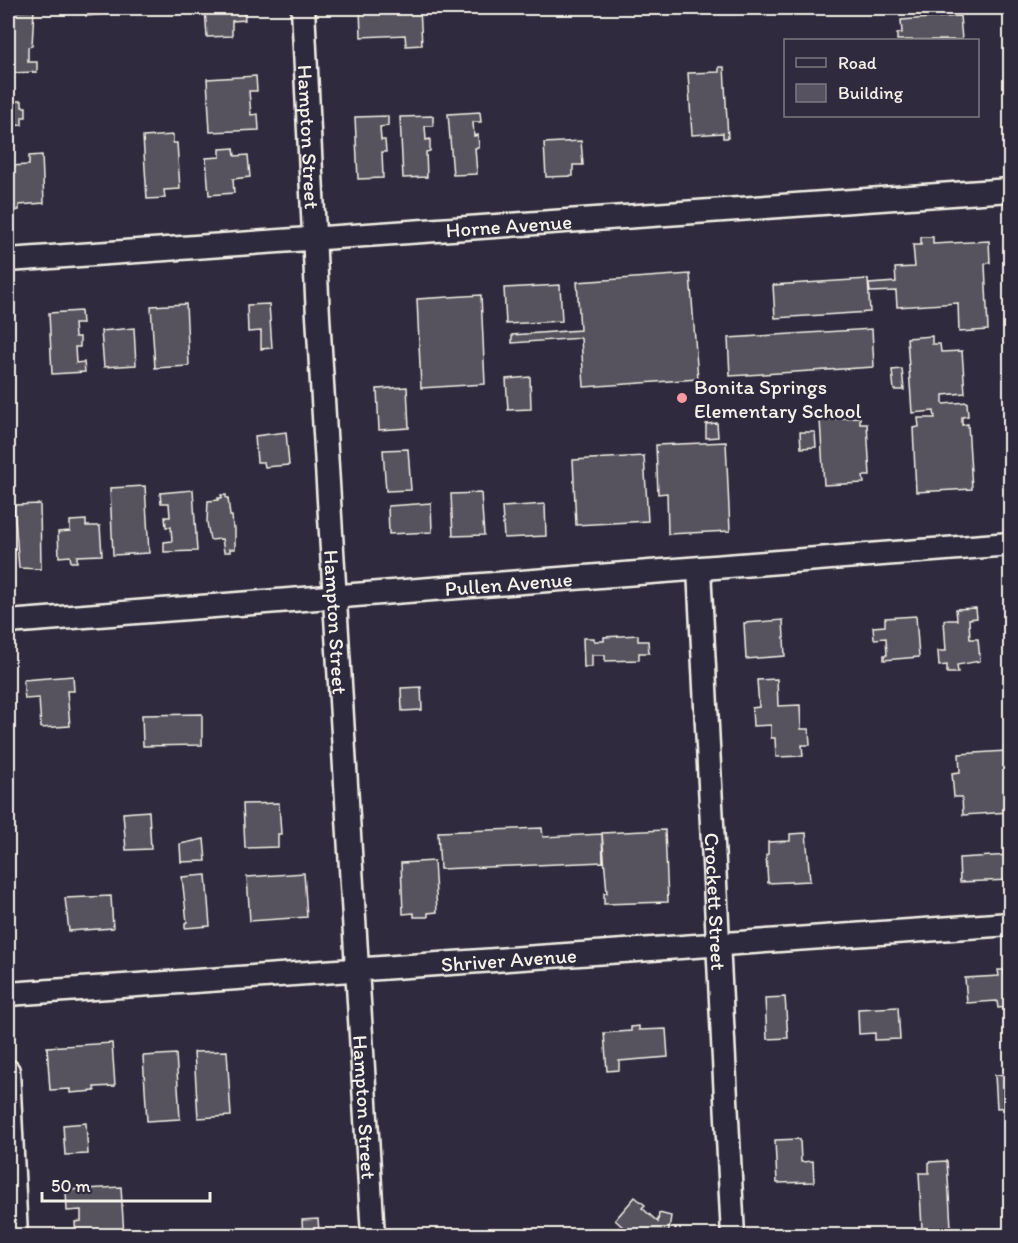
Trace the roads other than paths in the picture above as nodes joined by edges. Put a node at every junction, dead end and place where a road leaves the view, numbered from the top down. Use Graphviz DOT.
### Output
graph roads {
  1 [pos="303,8"];
  2 [pos="1011,190"];
  3 [pos="315,239"];
  4 [pos="8,260"];
  5 [pos="1011,544"];
  6 [pos="699,569"];
  7 [pos="335,597"];
  8 [pos="8,622"];
  9 [pos="1011,924"];
  10 [pos="719,944"];
  11 [pos="358,969"];
  12 [pos="8,994"];
  13 [pos="8,1071"];
  14 [pos="16,1236"];
  15 [pos="373,1236"];
  16 [pos="733,1236"];
  1 -- 3 [label="street, Hampton Street"];
  2 -- 3 [label="street, Horne Avenue"];
  3 -- 4 [label="street, Horne Avenue"];
  3 -- 7 [label="street, Hampton Street"];
  5 -- 6 [label="street, Pullen Avenue"];
  6 -- 7 [label="street, Pullen Avenue"];
  6 -- 10 [label="street, Crockett Street"];
  7 -- 8 [label="street, Pullen Avenue"];
  7 -- 11 [label="street, Hampton Street"];
  9 -- 10 [label="street, Shriver Avenue"];
  10 -- 11 [label="street, Shriver Avenue"];
  10 -- 16 [label="street, Crockett Street"];
  11 -- 12 [label="street, Shriver Avenue"];
  11 -- 15 [label="street, Hampton Street"];
  13 -- 14 [label="street"];
}
